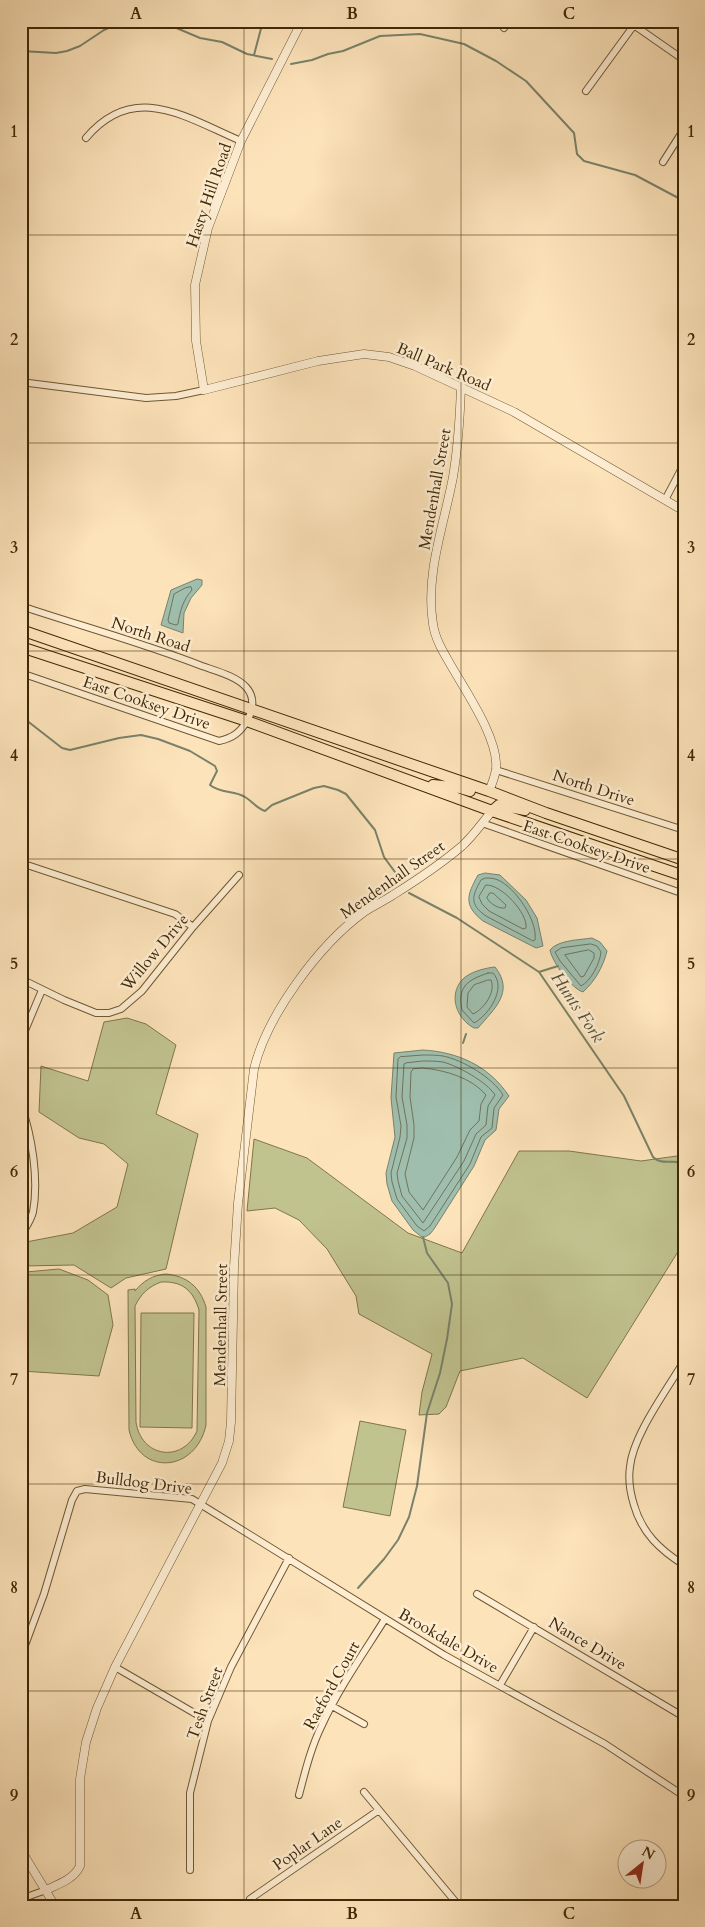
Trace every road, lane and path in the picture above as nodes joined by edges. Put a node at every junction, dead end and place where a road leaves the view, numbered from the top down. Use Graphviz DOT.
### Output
graph roads {
  1 [pos="509,21"];
  2 [pos="301,22"];
  3 [pos="633,23"];
  4 [pos="504,28"];
  5 [pos="684,60"];
  6 [pos="586,91"];
  7 [pos="683,132"];
  8 [pos="86,138"];
  9 [pos="241,141"];
  10 [pos="663,162"];
  11 [pos="21,382"];
  12 [pos="461,386"];
  13 [pos="204,390"];
  14 [pos="684,464"];
  15 [pos="665,500"];
  16 [pos="684,511"];
  17 [pos="21,606"];
  18 [pos="21,630"];
  19 [pos="21,647"];
  20 [pos="21,673"];
  21 [pos="252,710"];
  22 [pos="247,721"];
  23 [pos="496,770"];
  24 [pos="417,783"];
  25 [pos="489,791"];
  26 [pos="492,811"];
  27 [pos="546,813"];
  28 [pos="482,823"];
  29 [pos="684,830"];
  30 [pos="684,860"];
  31 [pos="21,864"];
  32 [pos="239,875"];
  33 [pos="684,876"];
  34 [pos="684,894"];
  35 [pos="192,927"];
  36 [pos="21,979"];
  37 [pos="42,990"];
  38 [pos="21,1040"];
  39 [pos="21,1105"];
  40 [pos="21,1236"];
  41 [pos="684,1362"];
  42 [pos="202,1505"];
  43 [pos="288,1558"];
  44 [pos="684,1565"];
  45 [pos="478,1594"];
  46 [pos="385,1619"];
  47 [pos="534,1627"];
  48 [pos="21,1656"];
  49 [pos="115,1667"];
  50 [pos="500,1685"];
  51 [pos="332,1706"];
  52 [pos="684,1717"];
  53 [pos="208,1721"];
  54 [pos="364,1724"];
  55 [pos="364,1792"];
  56 [pos="299,1795"];
  57 [pos="684,1796"];
  58 [pos="379,1810"];
  59 [pos="21,1850"];
  60 [pos="190,1870"];
  61 [pos="46,1890"];
  62 [pos="21,1899"];
  63 [pos="250,1899"];
  64 [pos="55,1906"];
  65 [pos="459,1906"];
  1 -- 4 [label="street"];
  2 -- 9 [label="street, Hasty Hill Road"];
  3 -- 5 [label="street"];
  3 -- 6 [label="street"];
  7 -- 10 [label="street"];
  8 -- 9 [label="street"];
  9 -- 13 [label="street, Hasty Hill Road"];
  11 -- 13 [label="street, Ball Park Road"];
  12 -- 13 [label="street, Ball Park Road"];
  12 -- 15 [label="street, Ball Park Road"];
  12 -- 23 [label="street, Mendenhall Street"];
  14 -- 15 [label="street"];
  15 -- 16 [label="street, Ball Park Road"];
  17 -- 21 [label="street, North Road"];
  18 -- 21 [label="highway"];
  19 -- 22 [label="highway"];
  20 -- 22 [label="street, East Cooksey Drive"];
  21 -- 22 [label="street, East Cooksey Drive"];
  21 -- 25 [label="highway"];
  22 -- 24 [label="highway"];
  23 -- 25 [label="street, Mendenhall Street"];
  23 -- 29 [label="street, North Drive"];
  24 -- 25 [label="highway"];
  24 -- 26 [label="highway"];
  25 -- 27 [label="highway"];
  26 -- 27 [label="highway"];
  26 -- 28 [label="street, Mendenhall Street"];
  26 -- 33 [label="highway"];
  27 -- 30 [label="highway"];
  28 -- 34 [label="street, East Cooksey Drive"];
  28 -- 42 [label="street, Mendenhall Street"];
  31 -- 35 [label="street"];
  32 -- 35 [label="street, Willow Drive"];
  35 -- 37 [label="street, Willow Drive"];
  36 -- 37 [label="street, Willow Drive"];
  37 -- 38 [label="street"];
  39 -- 40 [label="street"];
  41 -- 44 [label="street"];
  42 -- 43 [label="street, Brookdale Drive"];
  42 -- 48 [label="street, Bulldog Drive"];
  42 -- 49 [label="street, Mendenhall Street"];
  43 -- 46 [label="street, Brookdale Drive"];
  43 -- 53 [label="street, Tesh Street"];
  45 -- 47 [label="street, Nance Drive"];
  46 -- 50 [label="street, Brookdale Drive"];
  46 -- 51 [label="street, Raeford Court"];
  47 -- 50 [label="street"];
  47 -- 52 [label="street, Nance Drive"];
  49 -- 53 [label="street"];
  49 -- 61 [label="street, Mendenhall Street"];
  50 -- 57 [label="street, Brookdale Drive"];
  51 -- 54 [label="street"];
  51 -- 56 [label="street, Raeford Court"];
  53 -- 60 [label="street, Tesh Street"];
  55 -- 58 [label="street"];
  58 -- 63 [label="street, Poplar Lane"];
  58 -- 65 [label="street"];
  59 -- 61 [label="street"];
  61 -- 62 [label="street"];
  61 -- 64 [label="street"];
}
